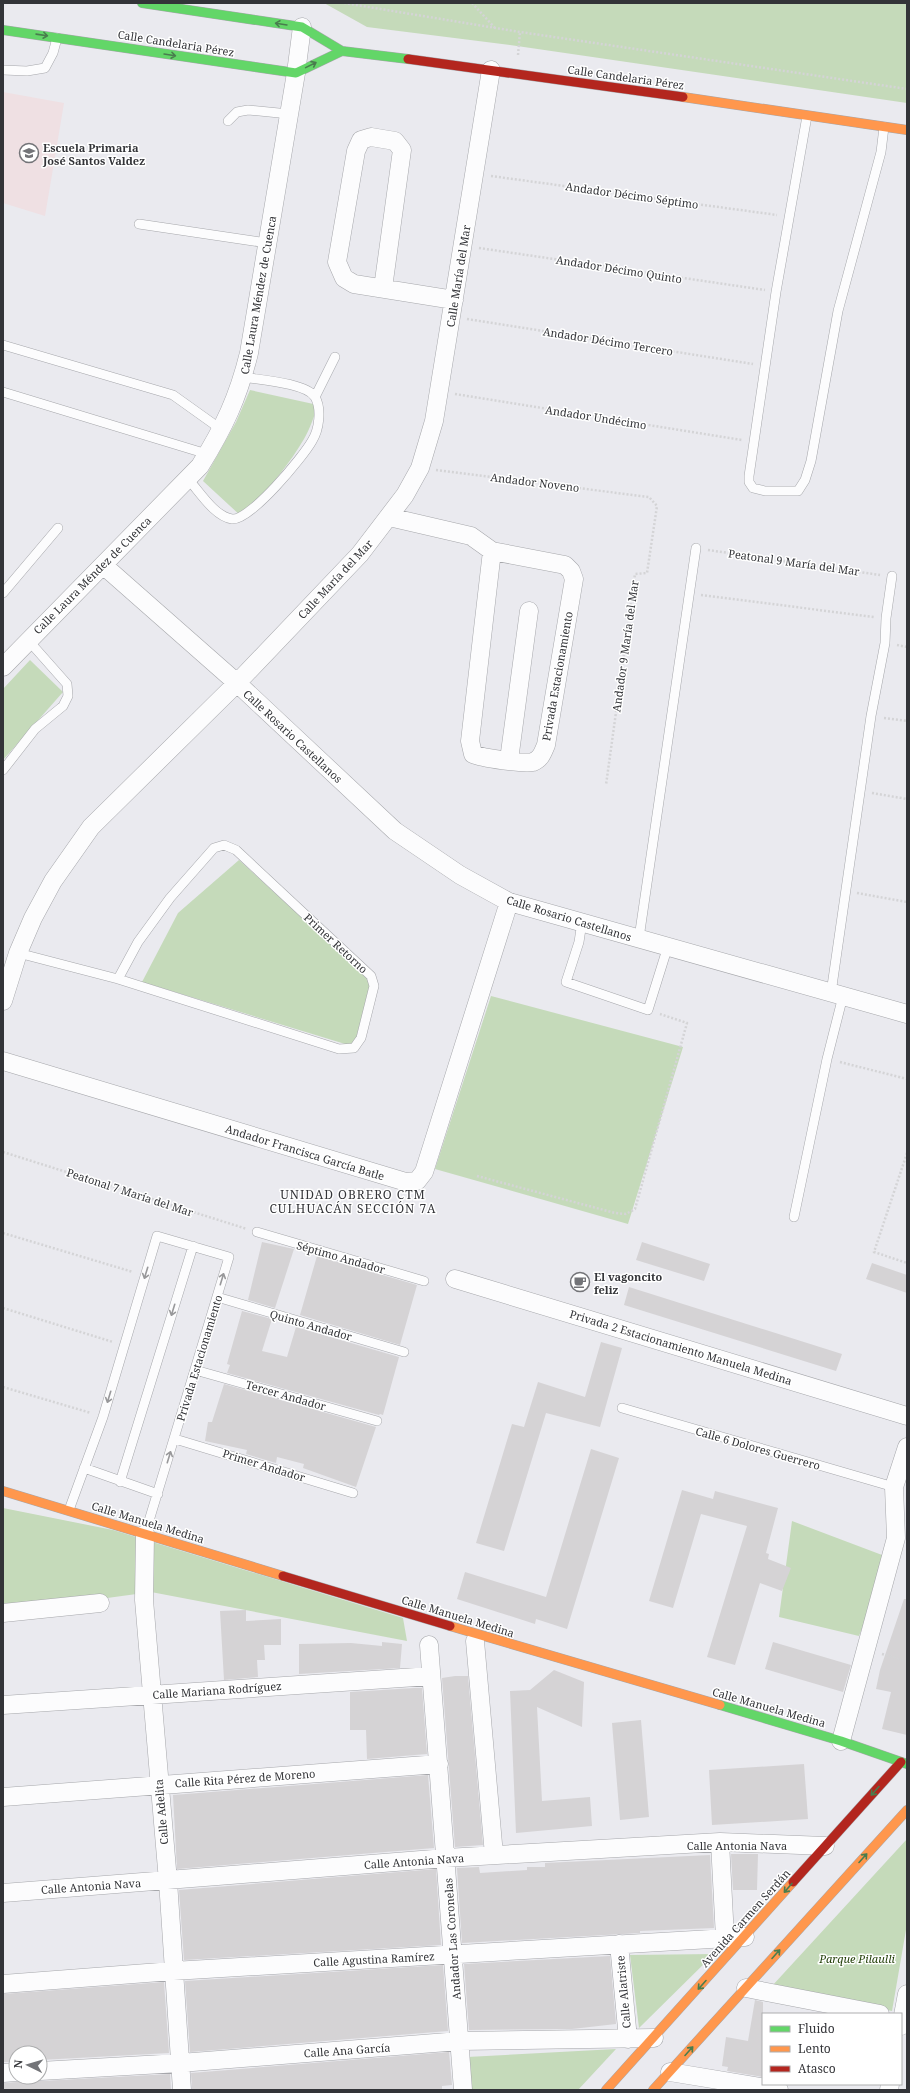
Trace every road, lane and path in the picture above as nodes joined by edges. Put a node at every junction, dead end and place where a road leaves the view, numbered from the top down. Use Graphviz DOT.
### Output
graph roads {
  1 [pos="142,3"];
  2 [pos="344,3"];
  3 [pos="472,3"];
  4 [pos="302,27"];
  5 [pos="495,28"];
  6 [pos="3,30"];
  7 [pos="57,38"];
  8 [pos="342,51"];
  9 [pos="3,70"];
  10 [pos="491,70"];
  11 [pos="296,73"];
  12 [pos="907,89"];
  13 [pos="289,114"];
  14 [pos="806,116"];
  15 [pos="228,121"];
  16 [pos="884,127"];
  17 [pos="907,130"];
  18 [pos="474,174"];
  19 [pos="789,217"];
  20 [pos="139,224"];
  21 [pos="267,243"];
  22 [pos="463,245"];
  23 [pos="383,288"];
  24 [pos="776,292"];
  25 [pos="452,309"];
  26 [pos="3,345"];
  27 [pos="335,357"];
  28 [pos="765,366"];
  29 [pos="243,377"];
  30 [pos="3,392"];
  31 [pos="439,392"];
  32 [pos="315,397"];
  33 [pos="222,430"];
  34 [pos="754,442"];
  35 [pos="208,454"];
  36 [pos="420,468"];
  37 [pos="188,479"];
  38 [pos="649,497"];
  39 [pos="389,517"];
  40 [pos="58,528"];
  41 [pos="696,548"];
  42 [pos="492,551"];
  43 [pos="103,565"];
  44 [pos="892,576"];
  45 [pos="3,593"];
  46 [pos="690,594"];
  47 [pos="529,611"];
  48 [pos="886,618"];
  49 [pos="28,640"];
  50 [pos="3,667"];
  51 [pos="237,683"];
  52 [pos="871,716"];
  53 [pos="907,721"];
  54 [pos="509,760"];
  55 [pos="3,770"];
  56 [pos="606,785"];
  57 [pos="861,791"];
  58 [pos="907,799"];
  59 [pos="847,891"];
  60 [pos="509,902"];
  61 [pos="907,902"];
  62 [pos="582,922"];
  63 [pos="639,938"];
  64 [pos="668,946"];
  65 [pos="18,953"];
  66 [pos="118,979"];
  67 [pos="837,994"];
  68 [pos="3,1001"];
  69 [pos="648,1010"];
  70 [pos="907,1014"];
  71 [pos="826,1058"];
  72 [pos="3,1061"];
  73 [pos="907,1079"];
  74 [pos="3,1152"];
  75 [pos="907,1153"];
  76 [pos="478,1176"];
  77 [pos="794,1217"];
  78 [pos="257,1232"];
  79 [pos="3,1233"];
  80 [pos="193,1246"];
  81 [pos="907,1263"];
  82 [pos="145,1276"];
  83 [pos="455,1279"];
  84 [pos="424,1282"];
  85 [pos="217,1297"];
  86 [pos="3,1308"];
  87 [pos="124,1346"];
  88 [pos="404,1352"];
  89 [pos="195,1370"];
  90 [pos="3,1387"];
  91 [pos="622,1408"];
  92 [pos="907,1416"];
  93 [pos="103,1417"];
  94 [pos="377,1421"];
  95 [pos="175,1439"];
  96 [pos="907,1447"];
  97 [pos="84,1468"];
  98 [pos="120,1482"];
  99 [pos="894,1487"];
  100 [pos="3,1491"];
  101 [pos="353,1493"];
  102 [pos="158,1494"];
  103 [pos="69,1510"];
  104 [pos="145,1534"];
  105 [pos="100,1603"];
  106 [pos="3,1613"];
  107 [pos="475,1641"];
  108 [pos="429,1645"];
  109 [pos="880,1654"];
  110 [pos="907,1661"];
  111 [pos="431,1676"];
  112 [pos="152,1694"];
  113 [pos="3,1705"];
  114 [pos="841,1741"];
  115 [pos="904,1763"];
  116 [pos="439,1764"];
  117 [pos="159,1784"];
  118 [pos="3,1797"];
  119 [pos="907,1810"];
  120 [pos="720,1842"];
  121 [pos="825,1846"];
  122 [pos="494,1856"];
  123 [pos="446,1858"];
  124 [pos="168,1881"];
  125 [pos="3,1893"];
  126 [pos="745,1937"];
  127 [pos="725,1938"];
  128 [pos="619,1944"];
  129 [pos="453,1954"];
  130 [pos="173,1971"];
  131 [pos="3,1984"];
  132 [pos="746,1988"];
  133 [pos="907,1994"];
  134 [pos="875,2013"];
  135 [pos="903,2022"];
  136 [pos="654,2038"];
  137 [pos="628,2039"];
  138 [pos="460,2041"];
  139 [pos="180,2063"];
  140 [pos="48,2071"];
  141 [pos="670,2072"];
  142 [pos="182,2090"];
  143 [pos="463,2090"];
  144 [pos="606,2090"];
  145 [pos="653,2090"];
  146 [pos="779,2090"];
  4 -- 1 [label="street, Calle Candelaria Pérez, one-way"];
  2 -- 5 [label="path"];
  3 -- 5 [label="path"];
  4 -- 8 [label="street, Calle Candelaria Pérez"];
  4 -- 11 [label="street, Calle Laura Méndez de Cuenca"];
  5 -- 12 [label="path"];
  6 -- 7 [label="street, Calle Candelaria Pérez, one-way"];
  7 -- 9 [label="lane"];
  7 -- 11 [label="street, Calle Candelaria Pérez, one-way"];
  8 -- 10 [label="street, Calle Candelaria Pérez"];
  11 -- 8 [label="street, one-way"];
  10 -- 14 [label="street, Calle Candelaria Pérez"];
  10 -- 18 [label="street, Calle María del Mar"];
  11 -- 13 [label="street, Calle Laura Méndez de Cuenca"];
  13 -- 15 [label="lane"];
  13 -- 21 [label="street, Calle Laura Méndez de Cuenca"];
  14 -- 16 [label="street, Calle Candelaria Pérez"];
  14 -- 19 [label="lane"];
  16 -- 17 [label="street, Calle Candelaria Pérez"];
  16 -- 34 [label="lane"];
  18 -- 19 [label="path, Andador Décimo Séptimo"];
  18 -- 22 [label="street, Calle María del Mar"];
  19 -- 24 [label="lane"];
  20 -- 21 [label="lane"];
  21 -- 29 [label="street, Calle Laura Méndez de Cuenca"];
  22 -- 24 [label="path, Andador Décimo Quinto"];
  22 -- 25 [label="street, Calle María del Mar"];
  23 -- 23 [label="street"];
  23 -- 25 [label="street"];
  24 -- 28 [label="lane"];
  25 -- 28 [label="path, Andador Décimo Tercero"];
  25 -- 31 [label="street, Calle María del Mar"];
  26 -- 33 [label="lane"];
  27 -- 32 [label="lane"];
  28 -- 34 [label="lane"];
  29 -- 32 [label="lane"];
  29 -- 33 [label="street, Calle Laura Méndez de Cuenca"];
  30 -- 35 [label="lane"];
  31 -- 34 [label="path, Andador Undécimo"];
  31 -- 36 [label="street, Calle María del Mar"];
  32 -- 37 [label="lane"];
  33 -- 35 [label="street, Calle Laura Méndez de Cuenca"];
  35 -- 37 [label="street, Calle Laura Méndez de Cuenca"];
  36 -- 38 [label="path, Andador Noveno"];
  36 -- 39 [label="street, Calle María del Mar"];
  37 -- 43 [label="street, Calle Laura Méndez de Cuenca"];
  38 -- 56 [label="path, Andador 9 María del Mar"];
  39 -- 42 [label="street, Privada Estacionamiento"];
  39 -- 51 [label="street, Calle María del Mar"];
  40 -- 45 [label="lane"];
  41 -- 44 [label="path, Peatonal 9 María del Mar"];
  41 -- 46 [label="lane"];
  42 -- 54 [label="street, Privada Estacionamiento"];
  42 -- 54 [label="street, Privada Estacionamiento"];
  43 -- 49 [label="street, Calle Laura Méndez de Cuenca"];
  43 -- 51 [label="street, Calle Rosario Castellanos"];
  44 -- 48 [label="lane"];
  46 -- 48 [label="path"];
  46 -- 63 [label="lane"];
  47 -- 54 [label="street"];
  48 -- 52 [label="lane"];
  49 -- 50 [label="street, Calle Laura Méndez de Cuenca"];
  49 -- 55 [label="lane"];
  51 -- 60 [label="street, Calle Rosario Castellanos"];
  51 -- 65 [label="street, Calle María del Mar"];
  52 -- 53 [label="path"];
  52 -- 57 [label="lane"];
  57 -- 58 [label="path"];
  57 -- 59 [label="lane"];
  59 -- 61 [label="path"];
  59 -- 67 [label="lane"];
  60 -- 62 [label="street, Calle Rosario Castellanos"];
  60 -- 72 [label="street, Andador Francisca García Batle"];
  62 -- 63 [label="street, Calle Rosario Castellanos"];
  62 -- 69 [label="lane"];
  63 -- 64 [label="street, Calle Rosario Castellanos"];
  64 -- 67 [label="street, Calle Rosario Castellanos"];
  64 -- 69 [label="lane"];
  65 -- 66 [label="lane, Primer Retorno"];
  65 -- 68 [label="street, Calle María del Mar"];
  66 -- 66 [label="lane, Primer Retorno"];
  67 -- 70 [label="street, Calle Rosario Castellanos"];
  67 -- 71 [label="lane"];
  69 -- 76 [label="path"];
  71 -- 73 [label="path"];
  71 -- 77 [label="lane"];
  74 -- 78 [label="path, Peatonal 7 María del Mar"];
  75 -- 81 [label="path"];
  78 -- 84 [label="lane, Séptimo Andador"];
  79 -- 82 [label="path"];
  80 -- 82 [label="lane, Privada Estacionamiento, one-way"];
  85 -- 80 [label="lane, Privada Estacionamiento, one-way"];
  80 -- 98 [label="lane, one-way"];
  82 -- 87 [label="lane, Privada Estacionamiento"];
  83 -- 92 [label="street, Privada 2 Estacionamiento Manuela Medina"];
  85 -- 88 [label="lane, Quinto Andador"];
  85 -- 89 [label="lane, Privada Estacionamiento"];
  86 -- 87 [label="path"];
  87 -- 93 [label="lane, Privada Estacionamiento, one-way"];
  89 -- 94 [label="lane, Tercer Andador"];
  89 -- 95 [label="lane, Privada Estacionamiento"];
  90 -- 93 [label="path"];
  91 -- 99 [label="lane, Calle 6 Dolores Guerrero"];
  93 -- 97 [label="lane, Privada Estacionamiento"];
  95 -- 101 [label="lane, Primer Andador"];
  102 -- 95 [label="lane, Privada Estacionamiento, one-way"];
  96 -- 99 [label="street"];
  97 -- 98 [label="lane"];
  97 -- 103 [label="lane, Privada Estacionamiento"];
  98 -- 102 [label="lane"];
  99 -- 114 [label="street"];
  100 -- 103 [label="street, Calle Manuela Medina"];
  102 -- 104 [label="lane, Privada Estacionamiento"];
  103 -- 104 [label="street, Calle Manuela Medina"];
  104 -- 112 [label="street, Calle Adelita"];
  104 -- 114 [label="street, Calle Manuela Medina"];
  105 -- 106 [label="street"];
  107 -- 122 [label="street"];
  108 -- 111 [label="street, Andador Las Coronelas"];
  109 -- 110 [label="path"];
  111 -- 112 [label="street, Calle Mariana Rodríguez"];
  111 -- 116 [label="street, Andador Las Coronelas"];
  112 -- 113 [label="street, Calle Mariana Rodríguez"];
  112 -- 117 [label="street, Calle Adelita"];
  114 -- 115 [label="street, Calle Manuela Medina"];
  115 -- 121 [label="street, Avenida Carmen Serdán, one-way"];
  116 -- 117 [label="street, Calle Rita Pérez de Moreno"];
  116 -- 123 [label="street, Andador Las Coronelas"];
  117 -- 118 [label="street, Calle Rita Pérez de Moreno"];
  117 -- 124 [label="street, Calle Adelita"];
  132 -- 119 [label="street, one-way"];
  120 -- 121 [label="street, Calle Antonia Nava"];
  120 -- 122 [label="street, Calle Antonia Nava"];
  120 -- 127 [label="street"];
  121 -- 126 [label="street, Avenida Carmen Serdán, one-way"];
  122 -- 123 [label="street, Calle Antonia Nava"];
  123 -- 124 [label="street, Calle Antonia Nava"];
  123 -- 129 [label="street, Andador Las Coronelas"];
  124 -- 125 [label="street, Calle Antonia Nava"];
  124 -- 130 [label="street, Calle Adelita"];
  126 -- 127 [label="street, Calle Agustina Ramírez"];
  126 -- 136 [label="street, Avenida Carmen Serdán, one-way"];
  127 -- 128 [label="street, Calle Agustina Ramírez"];
  128 -- 129 [label="street, Calle Agustina Ramírez"];
  128 -- 137 [label="street, Calle Alatriste"];
  129 -- 130 [label="street, Calle Agustina Ramírez"];
  129 -- 138 [label="street, Andador Las Coronelas"];
  130 -- 131 [label="street, Calle Agustina Ramírez"];
  130 -- 139 [label="street, Calle Adelita"];
  132 -- 134 [label="street"];
  141 -- 132 [label="street, one-way"];
  133 -- 135 [label="street"];
  136 -- 137 [label="street, Calle Ana García"];
  136 -- 144 [label="street, Avenida Carmen Serdán"];
  137 -- 138 [label="street, Calle Ana García"];
  138 -- 139 [label="street, Calle Ana García"];
  138 -- 143 [label="street, Andador Las Coronelas"];
  139 -- 140 [label="street, Calle Ana García"];
  139 -- 142 [label="street, Calle Adelita"];
  141 -- 145 [label="street"];
  141 -- 146 [label="street"];
}
